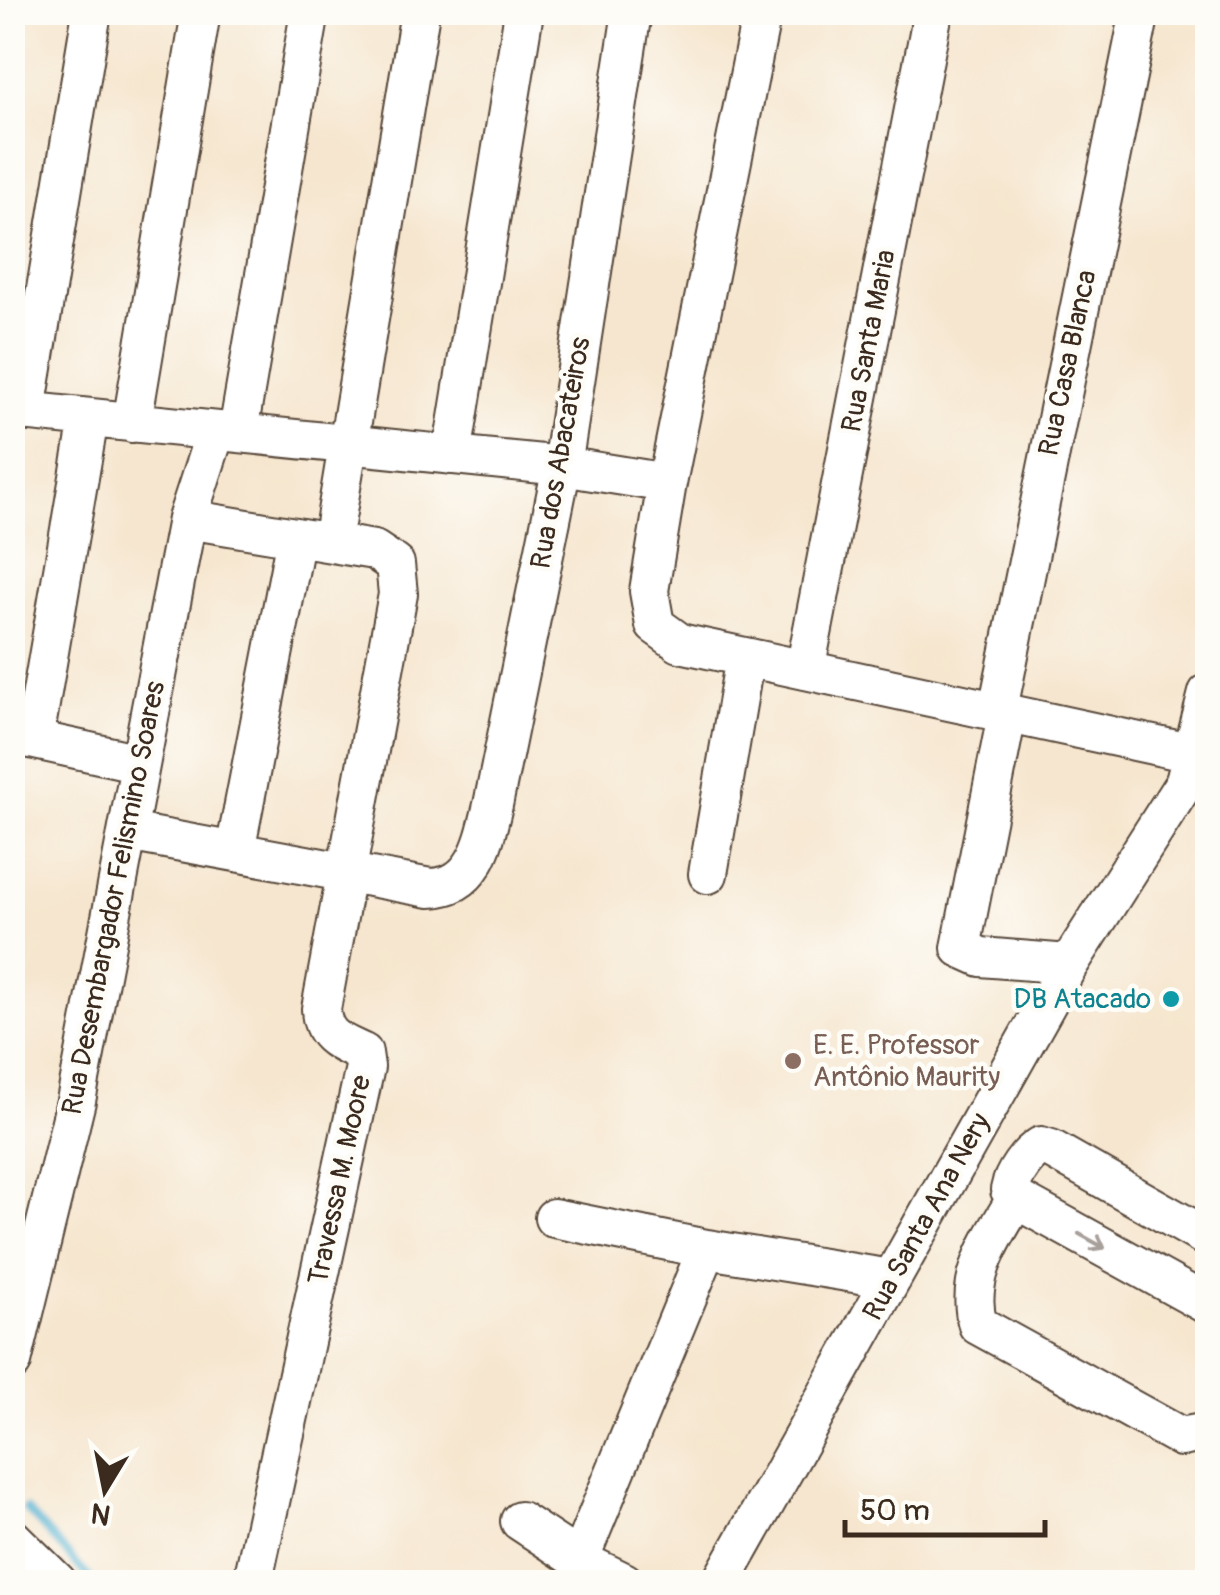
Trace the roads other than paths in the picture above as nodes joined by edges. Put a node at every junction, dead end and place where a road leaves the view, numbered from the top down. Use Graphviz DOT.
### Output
graph roads {
  1 [pos="92,12"];
  2 [pos="201,12"];
  3 [pos="310,12"];
  4 [pos="420,12"];
  5 [pos="524,12"];
  6 [pos="632,12"];
  7 [pos="762,12"];
  8 [pos="933,12"];
  9 [pos="1140,12"];
  10 [pos="19,410"];
  11 [pos="89,420"];
  12 [pos="132,422"];
  13 [pos="226,433"];
  14 [pos="349,446"];
  15 [pos="452,456"];
  16 [pos="562,466"];
  17 [pos="667,483"];
  18 [pos="187,520"];
  19 [pos="314,540"];
  20 [pos="745,658"];
  21 [pos="805,670"];
  22 [pos="1208,693"];
  23 [pos="1002,714"];
  24 [pos="23,737"];
  25 [pos="1194,754"];
  26 [pos="140,763"];
  27 [pos="128,832"];
  28 [pos="234,851"];
  29 [pos="708,874"];
  30 [pos="346,875"];
  31 [pos="1069,964"];
  32 [pos="1016,1199"];
  33 [pos="554,1218"];
  34 [pos="1208,1238"];
  35 [pos="707,1250"];
  36 [pos="891,1279"];
  37 [pos="1208,1305"];
  38 [pos="12,1362"];
  39 [pos="1208,1432"];
  40 [pos="520,1521"];
  41 [pos="12,1538"];
  42 [pos="578,1560"];
  43 [pos="252,1580"];
  44 [pos="57,1582"];
  45 [pos="624,1582"];
  46 [pos="721,1582"];
  1 -- 10 [label="street"];
  2 -- 12 [label="street"];
  3 -- 13 [label="street, Rua Desembargador Felismino Soares"];
  4 -- 14 [label="street"];
  5 -- 15 [label="street"];
  6 -- 16 [label="street, Rua dos Abacateiros"];
  7 -- 17 [label="street"];
  8 -- 21 [label="street, Rua Santa Maria"];
  9 -- 23 [label="street, Rua Casa Blanca"];
  10 -- 11 [label="street"];
  11 -- 12 [label="street"];
  11 -- 24 [label="street"];
  12 -- 13 [label="street"];
  13 -- 14 [label="street"];
  13 -- 18 [label="street, Rua Desembargador Felismino Soares"];
  14 -- 15 [label="street"];
  14 -- 19 [label="street"];
  15 -- 16 [label="street"];
  16 -- 17 [label="street"];
  16 -- 30 [label="street, Rua dos Abacateiros"];
  17 -- 20 [label="street"];
  18 -- 19 [label="street"];
  18 -- 26 [label="street, Rua Desembargador Felismino Soares"];
  19 -- 28 [label="street"];
  19 -- 30 [label="street, Travessa M. Moore"];
  20 -- 21 [label="street"];
  20 -- 29 [label="street"];
  21 -- 23 [label="street"];
  22 -- 25 [label="street, Rua Santa Ana Nery"];
  23 -- 25 [label="street"];
  23 -- 31 [label="street, Rua Casa Blanca"];
  24 -- 26 [label="street"];
  25 -- 31 [label="street, Rua Santa Ana Nery"];
  26 -- 27 [label="street, Rua Desembargador Felismino Soares"];
  27 -- 28 [label="street"];
  27 -- 38 [label="street, Rua Desembargador Felismino Soares"];
  28 -- 30 [label="street"];
  30 -- 43 [label="street, Travessa M. Moore"];
  31 -- 36 [label="street, Rua Santa Ana Nery"];
  32 -- 34 [label="street"];
  32 -- 37 [label="street, one-way"];
  32 -- 39 [label="street"];
  33 -- 35 [label="street"];
  35 -- 36 [label="street"];
  35 -- 42 [label="street"];
  36 -- 46 [label="street, Rua Santa Ana Nery"];
  40 -- 42 [label="street"];
  41 -- 44 [label="street"];
  42 -- 45 [label="street"];
}
